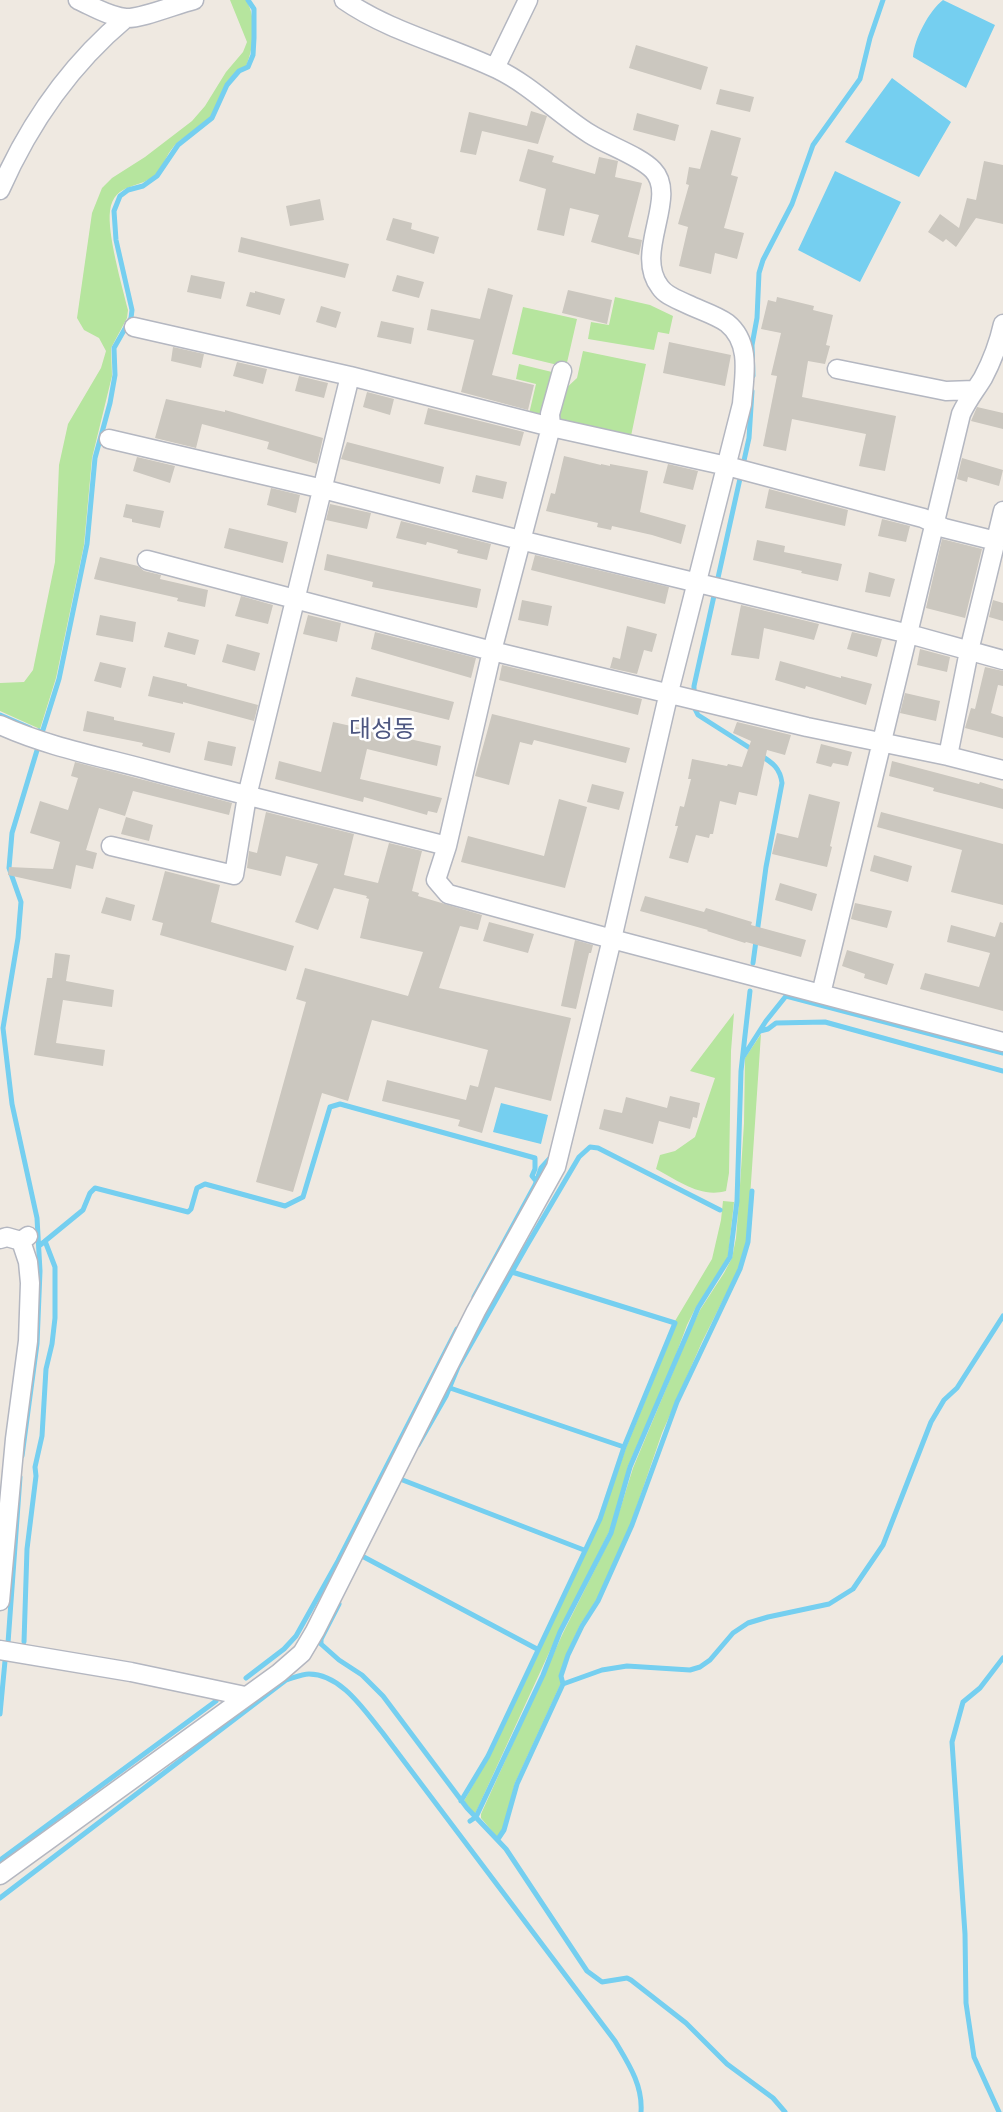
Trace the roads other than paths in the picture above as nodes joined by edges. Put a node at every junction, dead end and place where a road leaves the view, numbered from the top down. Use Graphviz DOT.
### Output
graph roads {
  1 [pos="78,0"];
  2 [pos="194,0"];
  3 [pos="345,0"];
  4 [pos="528,0"];
  5 [pos="126,18"];
  6 [pos="495,68"];
  7 [pos="0,190"];
  8 [pos="1003,324"];
  9 [pos="134,327"];
  10 [pos="837,369"];
  11 [pos="562,371"];
  12 [pos="350,376"];
  13 [pos="974,390"];
  14 [pos="551,428"];
  15 [pos="109,438"];
  16 [pos="736,469"];
  17 [pos="323,489"];
  18 [pos="1003,511"];
  19 [pos="935,524"];
  20 [pos="520,540"];
  21 [pos="996,541"];
  22 [pos="147,560"];
  23 [pos="710,586"];
  24 [pos="296,600"];
  25 [pos="909,634"];
  26 [pos="492,651"];
  27 [pos="969,651"];
  28 [pos="1003,660"];
  29 [pos="684,696"];
  30 [pos="0,725"];
  31 [pos="882,743"];
  32 [pos="948,756"];
  33 [pos="1003,770"];
  34 [pos="247,796"];
  35 [pos="111,846"];
  36 [pos="447,846"];
  37 [pos="612,939"];
  38 [pos="821,994"];
  39 [pos="1003,1042"];
  40 [pos="0,1239"];
  41 [pos="0,1601"];
  42 [pos="0,1650"];
  43 [pos="246,1696"];
  44 [pos="0,1875"];
  1 -- 5 [label="street"];
  2 -- 5 [label="street"];
  3 -- 6 [label="street"];
  4 -- 6 [label="street"];
  5 -- 7 [label="street"];
  6 -- 16 [label="street"];
  8 -- 13 [label="street"];
  9 -- 12 [label="street"];
  10 -- 13 [label="street"];
  11 -- 14 [label="street"];
  12 -- 14 [label="street"];
  12 -- 17 [label="street"];
  13 -- 19 [label="street"];
  14 -- 16 [label="street"];
  14 -- 20 [label="street"];
  15 -- 17 [label="street"];
  16 -- 19 [label="street"];
  16 -- 23 [label="street"];
  17 -- 20 [label="street"];
  17 -- 24 [label="street"];
  18 -- 21 [label="street"];
  19 -- 21 [label="street"];
  19 -- 25 [label="street"];
  20 -- 23 [label="street"];
  20 -- 26 [label="street"];
  21 -- 27 [label="street"];
  22 -- 24 [label="street"];
  23 -- 25 [label="street"];
  23 -- 29 [label="street"];
  24 -- 26 [label="street"];
  24 -- 34 [label="street"];
  25 -- 27 [label="street"];
  25 -- 31 [label="street"];
  26 -- 29 [label="street"];
  26 -- 36 [label="street"];
  27 -- 28 [label="street"];
  27 -- 32 [label="street"];
  29 -- 31 [label="street"];
  29 -- 37 [label="street"];
  30 -- 34 [label="street"];
  31 -- 32 [label="street"];
  31 -- 38 [label="street"];
  32 -- 33 [label="street"];
  34 -- 35 [label="street"];
  34 -- 36 [label="street"];
  36 -- 37 [label="street"];
  37 -- 38 [label="street"];
  37 -- 43 [label="street"];
  38 -- 39 [label="street"];
  40 -- 41 [label="street"];
  42 -- 43 [label="street"];
  43 -- 44 [label="street"];
}
